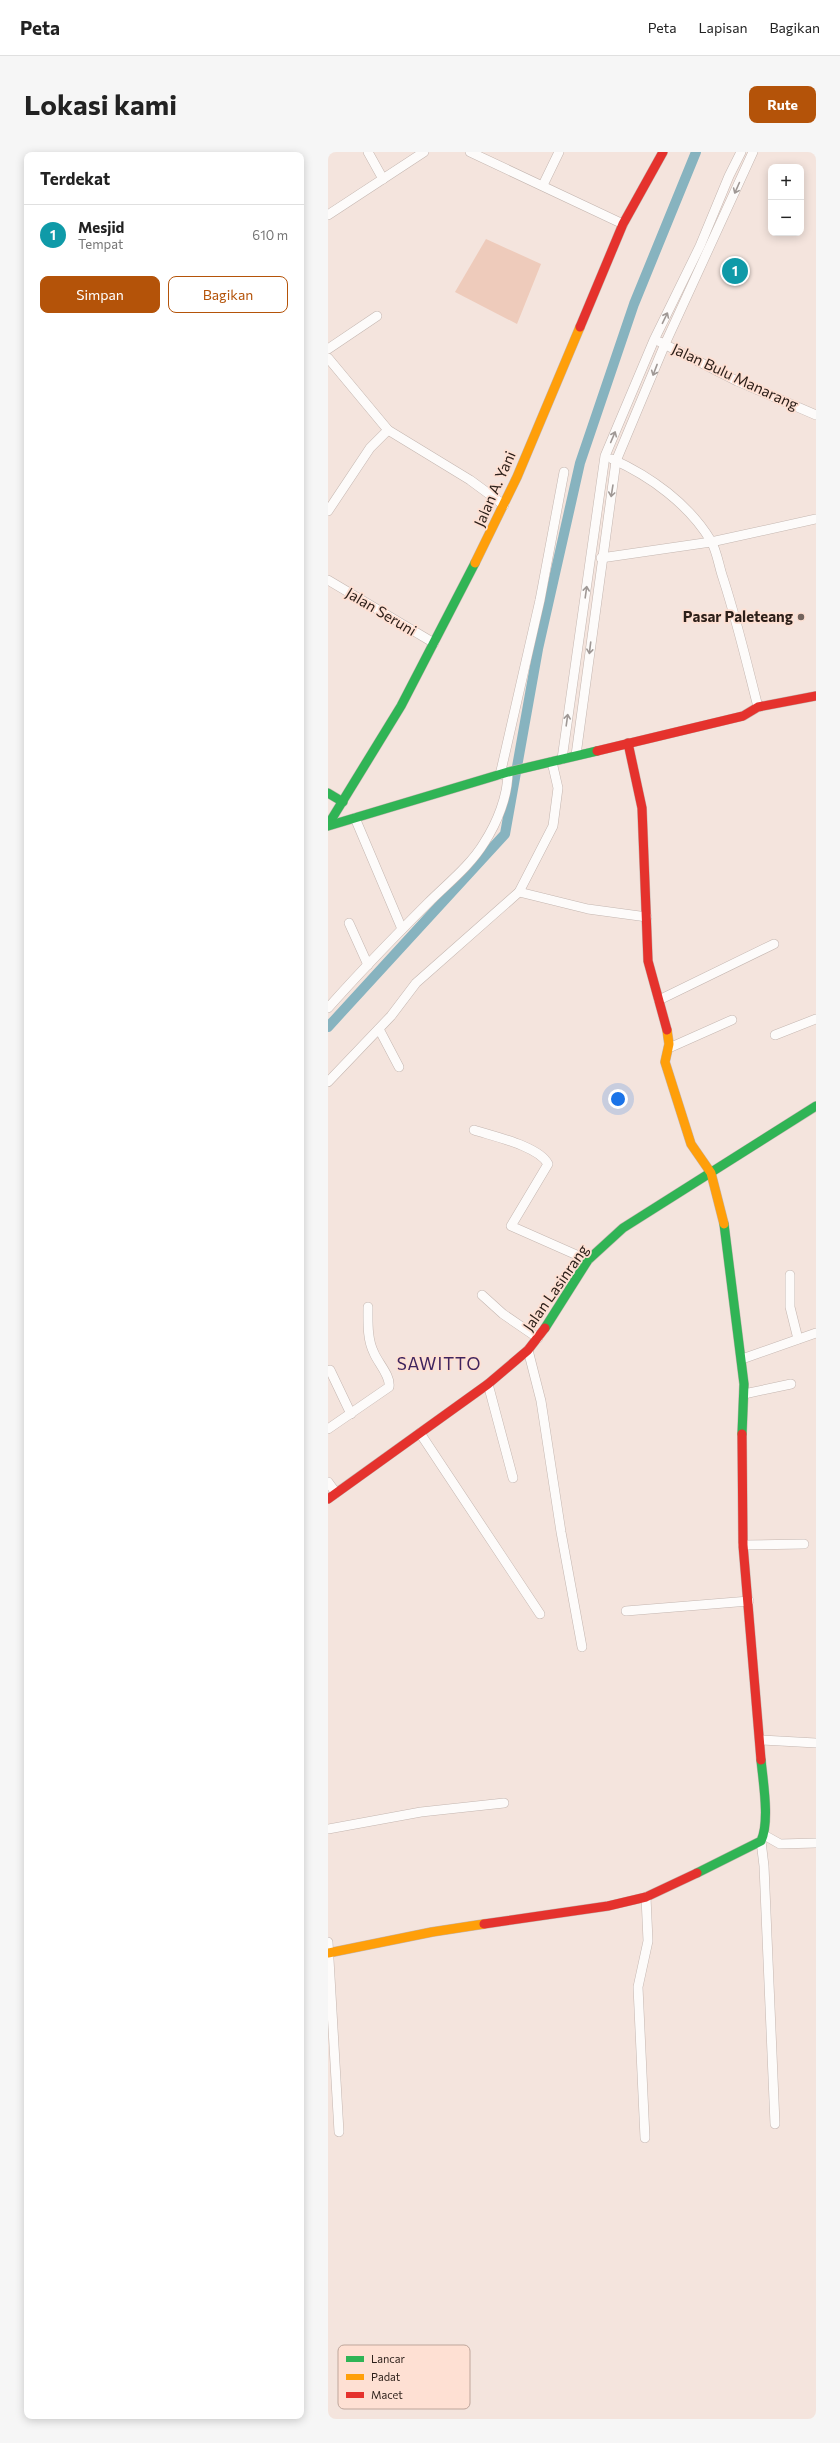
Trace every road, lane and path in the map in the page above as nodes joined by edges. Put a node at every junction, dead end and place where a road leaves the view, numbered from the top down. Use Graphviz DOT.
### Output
graph roads {
  1 [pos="368,152"];
  2 [pos="424,152"];
  3 [pos="470,152"];
  4 [pos="559,152"];
  5 [pos="663,152"];
  6 [pos="741,152"];
  7 [pos="753,152"];
  8 [pos="382,179"];
  9 [pos="543,185"];
  10 [pos="328,215"];
  11 [pos="623,224"];
  12 [pos="684,280"];
  13 [pos="693,284"];
  14 [pos="377,316"];
  15 [pos="654,340"];
  16 [pos="665,344"];
  17 [pos="328,349"];
  18 [pos="328,358"];
  19 [pos="815,413"];
  20 [pos="388,430"];
  21 [pos="605,456"];
  22 [pos="616,461"];
  23 [pos="564,472"];
  24 [pos="504,505"];
  25 [pos="328,509"];
  26 [pos="816,519"];
  27 [pos="711,542"];
  28 [pos="601,558"];
  29 [pos="328,580"];
  30 [pos="434,643"];
  31 [pos="816,696"];
  32 [pos="758,707"];
  33 [pos="628,743"];
  34 [pos="576,756"];
  35 [pos="562,759"];
  36 [pos="552,762"];
  37 [pos="506,773"];
  38 [pos="328,794"];
  39 [pos="343,802"];
  40 [pos="355,818"];
  41 [pos="328,825"];
  42 [pos="519,892"];
  43 [pos="647,917"];
  44 [pos="349,923"];
  45 [pos="402,929"];
  46 [pos="774,944"];
  47 [pos="368,965"];
  48 [pos="659,1000"];
  49 [pos="330,1002"];
  50 [pos="816,1019"];
  51 [pos="732,1020"];
  52 [pos="379,1029"];
  53 [pos="775,1035"];
  54 [pos="669,1048"];
  55 [pos="399,1067"];
  56 [pos="328,1082"];
  57 [pos="816,1106"];
  58 [pos="474,1130"];
  59 [pos="711,1174"];
  60 [pos="588,1260"];
  61 [pos="790,1275"];
  62 [pos="482,1295"];
  63 [pos="368,1306"];
  64 [pos="816,1333"];
  65 [pos="538,1338"];
  66 [pos="798,1339"];
  67 [pos="528,1350"];
  68 [pos="742,1359"];
  69 [pos="330,1370"];
  70 [pos="488,1384"];
  71 [pos="791,1384"];
  72 [pos="744,1394"];
  73 [pos="351,1414"];
  74 [pos="328,1429"];
  75 [pos="420,1433"];
  76 [pos="514,1478"];
  77 [pos="328,1482"];
  78 [pos="336,1493"];
  79 [pos="328,1499"];
  80 [pos="804,1544"];
  81 [pos="743,1545"];
  82 [pos="749,1601"];
  83 [pos="626,1611"];
  84 [pos="540,1614"];
  85 [pos="582,1647"];
  86 [pos="760,1740"];
  87 [pos="816,1743"];
  88 [pos="504,1803"];
  89 [pos="328,1829"];
  90 [pos="762,1838"];
  91 [pos="816,1843"];
  92 [pos="646,1897"];
  93 [pos="328,1942"];
  94 [pos="329,1953"];
  95 [pos="775,2124"];
  96 [pos="340,2132"];
  97 [pos="645,2138"];
  1 -- 8 [label="street"];
  2 -- 8 [label="street"];
  3 -- 9 [label="street"];
  4 -- 9 [label="street"];
  5 -- 11 [label="main road, Jalan A. Yani"];
  6 -- 12 [label="street"];
  7 -- 13 [label="street, one-way"];
  8 -- 10 [label="street"];
  9 -- 11 [label="street"];
  11 -- 24 [label="main road, Jalan A. Yani"];
  12 -- 13 [label="street"];
  15 -- 12 [label="street, one-way"];
  13 -- 16 [label="street"];
  14 -- 17 [label="street"];
  15 -- 16 [label="street, Jalan Bulu Manarang"];
  21 -- 15 [label="street, one-way"];
  16 -- 19 [label="street, Jalan Bulu Manarang"];
  16 -- 22 [label="street, one-way"];
  18 -- 20 [label="street"];
  20 -- 24 [label="street"];
  20 -- 25 [label="street"];
  21 -- 22 [label="street"];
  35 -- 21 [label="street, one-way"];
  22 -- 27 [label="street"];
  22 -- 28 [label="street, one-way"];
  23 -- 37 [label="street"];
  24 -- 30 [label="main road, Jalan A. Yani"];
  26 -- 27 [label="street"];
  27 -- 28 [label="street"];
  27 -- 32 [label="street"];
  28 -- 34 [label="street, one-way"];
  29 -- 30 [label="street, Jalan Seruni"];
  30 -- 39 [label="main road, Jalan A. Yani"];
  31 -- 32 [label="main road"];
  32 -- 33 [label="main road"];
  33 -- 34 [label="main road"];
  33 -- 43 [label="main road"];
  34 -- 35 [label="main road"];
  35 -- 36 [label="main road"];
  36 -- 37 [label="main road"];
  36 -- 42 [label="street"];
  37 -- 40 [label="main road"];
  37 -- 45 [label="street"];
  38 -- 39 [label="main road"];
  39 -- 41 [label="main road, Jalan A. Yani"];
  40 -- 41 [label="main road"];
  40 -- 45 [label="street"];
  42 -- 43 [label="street"];
  42 -- 52 [label="street"];
  43 -- 48 [label="main road"];
  44 -- 47 [label="street"];
  45 -- 47 [label="street"];
  46 -- 48 [label="street"];
  47 -- 49 [label="street"];
  48 -- 54 [label="main road"];
  50 -- 53 [label="street"];
  51 -- 54 [label="street"];
  52 -- 55 [label="street"];
  52 -- 56 [label="street"];
  54 -- 59 [label="main road"];
  57 -- 59 [label="main road, Jalan Lasinrang"];
  58 -- 60 [label="street"];
  59 -- 60 [label="main road, Jalan Lasinrang"];
  59 -- 68 [label="main road"];
  60 -- 65 [label="main road, Jalan Lasinrang"];
  61 -- 66 [label="street"];
  62 -- 65 [label="street"];
  63 -- 73 [label="street"];
  64 -- 66 [label="street"];
  65 -- 67 [label="main road, Jalan Lasinrang"];
  66 -- 68 [label="street"];
  67 -- 70 [label="main road, Jalan Lasinrang"];
  67 -- 85 [label="street"];
  68 -- 72 [label="main road"];
  69 -- 73 [label="street"];
  70 -- 75 [label="main road, Jalan Lasinrang"];
  70 -- 76 [label="street"];
  71 -- 72 [label="street"];
  72 -- 81 [label="main road"];
  73 -- 74 [label="street"];
  75 -- 78 [label="main road, Jalan Lasinrang"];
  75 -- 84 [label="street"];
  77 -- 78 [label="street"];
  78 -- 79 [label="main road, Jalan Lasinrang"];
  80 -- 81 [label="street"];
  81 -- 82 [label="main road"];
  82 -- 83 [label="street"];
  82 -- 86 [label="main road"];
  86 -- 87 [label="street"];
  86 -- 90 [label="main road"];
  88 -- 89 [label="street"];
  90 -- 91 [label="street"];
  90 -- 92 [label="main road"];
  90 -- 95 [label="street"];
  92 -- 94 [label="main road"];
  92 -- 97 [label="street"];
  93 -- 94 [label="street"];
  94 -- 96 [label="street"];
}
